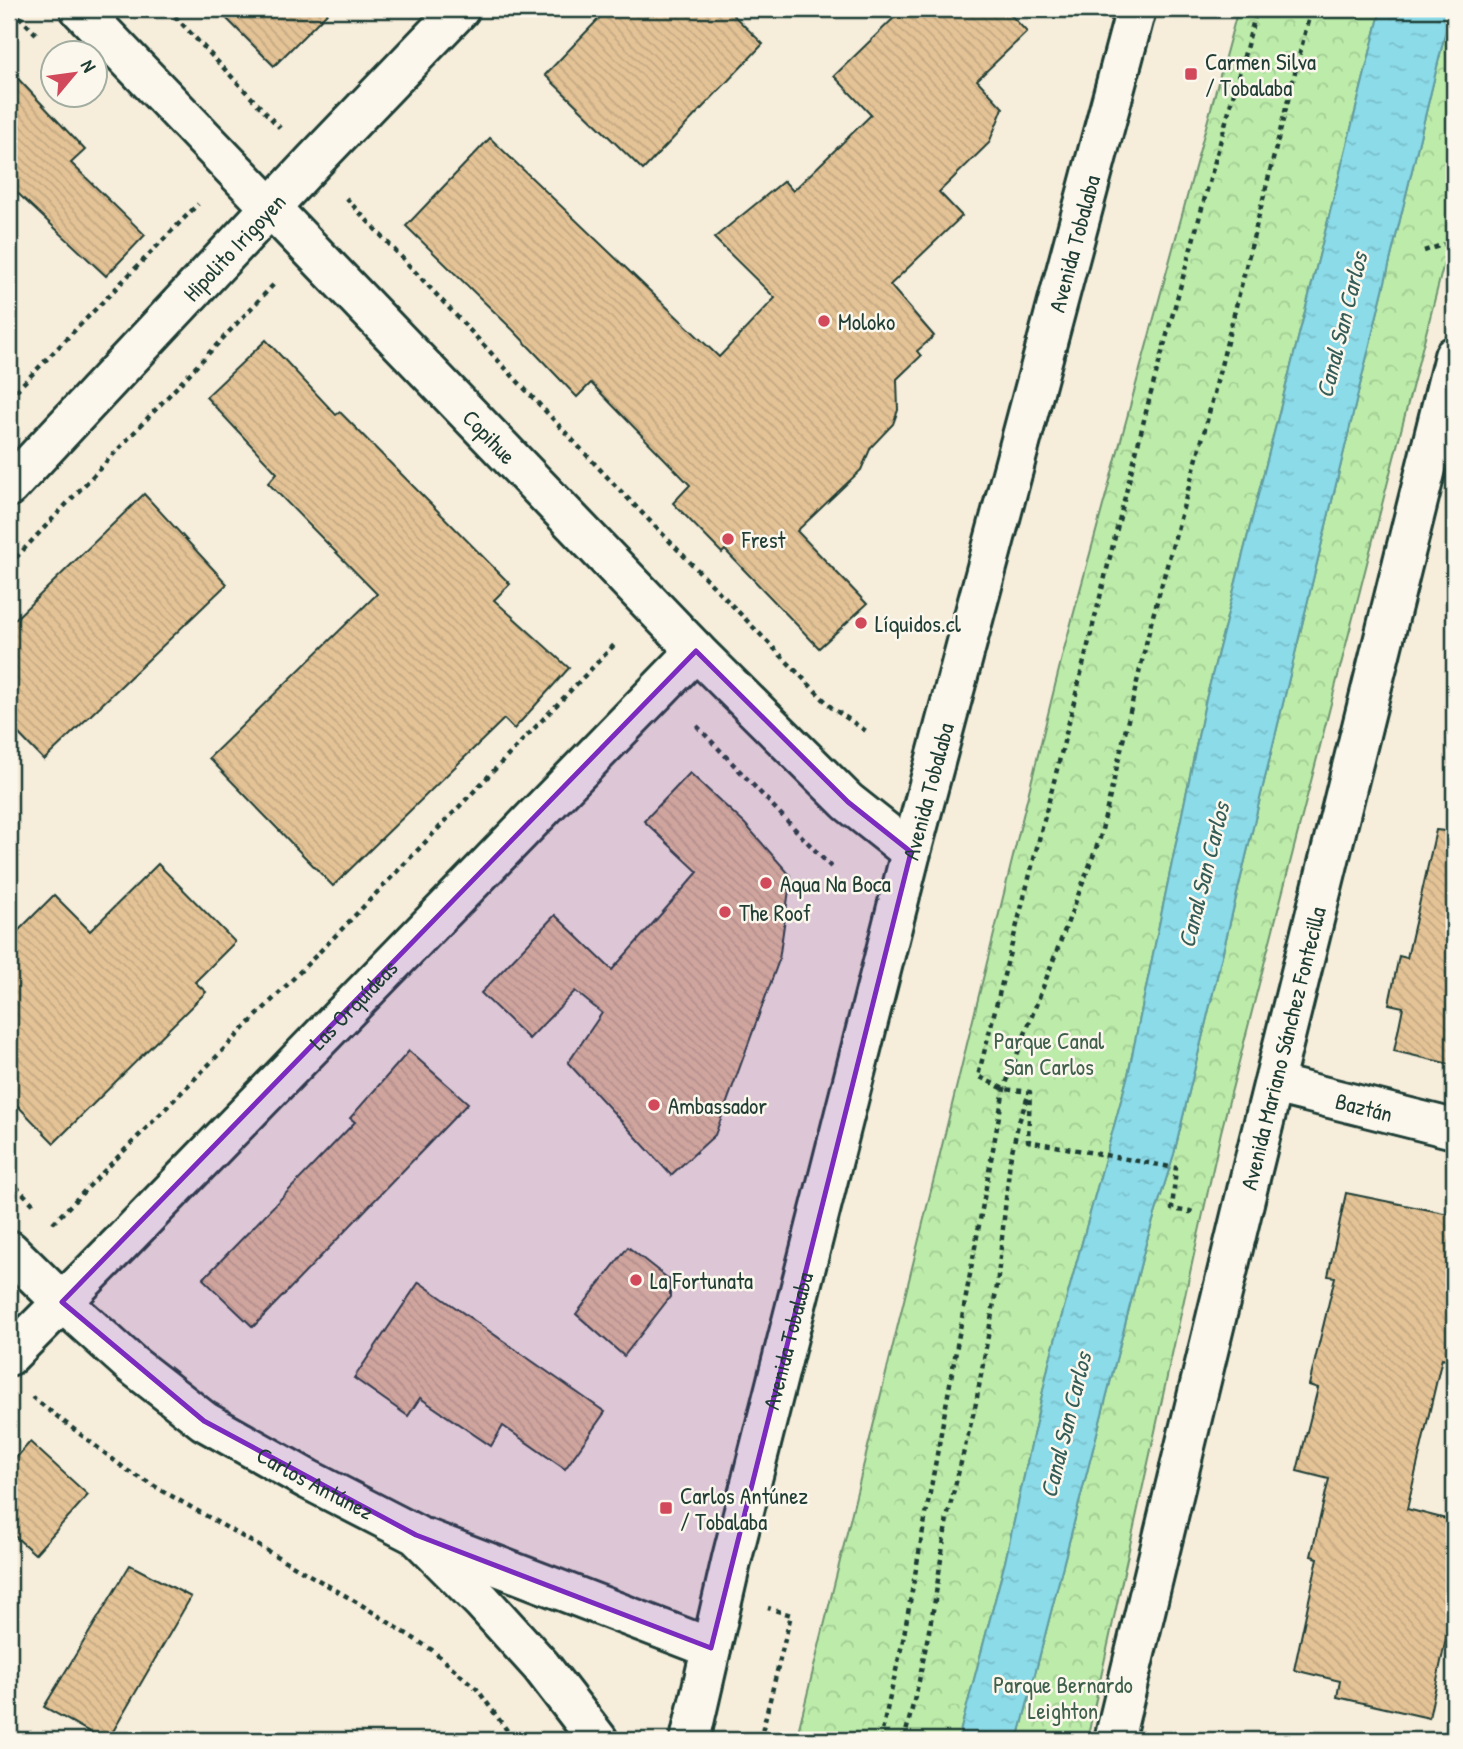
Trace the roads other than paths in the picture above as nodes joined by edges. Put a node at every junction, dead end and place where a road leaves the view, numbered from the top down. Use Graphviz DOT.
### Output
graph roads {
  1 [pos="79,9"];
  2 [pos="460,9"];
  3 [pos="1136,9"];
  4 [pos="271,207"];
  5 [pos="1454,356"];
  6 [pos="9,487"];
  7 [pos="695,651"];
  8 [pos="911,852"];
  9 [pos="1274,1084"];
  10 [pos="1454,1129"];
  11 [pos="9,1250"];
  12 [pos="62,1302"];
  13 [pos="9,1356"];
  14 [pos="416,1535"];
  15 [pos="711,1648"];
  16 [pos="598,1740"];
  17 [pos="690,1740"];
  18 [pos="1114,1740"];
  1 -- 4 [label="street, Copihue"];
  2 -- 4 [label="street, Hipolito Irigoyen"];
  3 -- 8 [label="street, Avenida Tobalaba"];
  4 -- 6 [label="street, Hipolito Irigoyen"];
  4 -- 7 [label="street, Copihue"];
  5 -- 9 [label="street, Avenida Mariano Sánchez Fontecilla"];
  7 -- 8 [label="street, Copihue"];
  7 -- 12 [label="street, Las Orquídeas"];
  8 -- 15 [label="street, Avenida Tobalaba"];
  9 -- 10 [label="street, Baztán"];
  9 -- 18 [label="street, Avenida Mariano Sánchez Fontecilla"];
  11 -- 12 [label="street, Carlos Antúnez"];
  12 -- 13 [label="street, Las Orquídeas"];
  12 -- 14 [label="street, Carlos Antúnez"];
  14 -- 15 [label="street"];
  14 -- 16 [label="street, Carlos Antúnez"];
  15 -- 17 [label="street, Avenida Tobalaba"];
}
